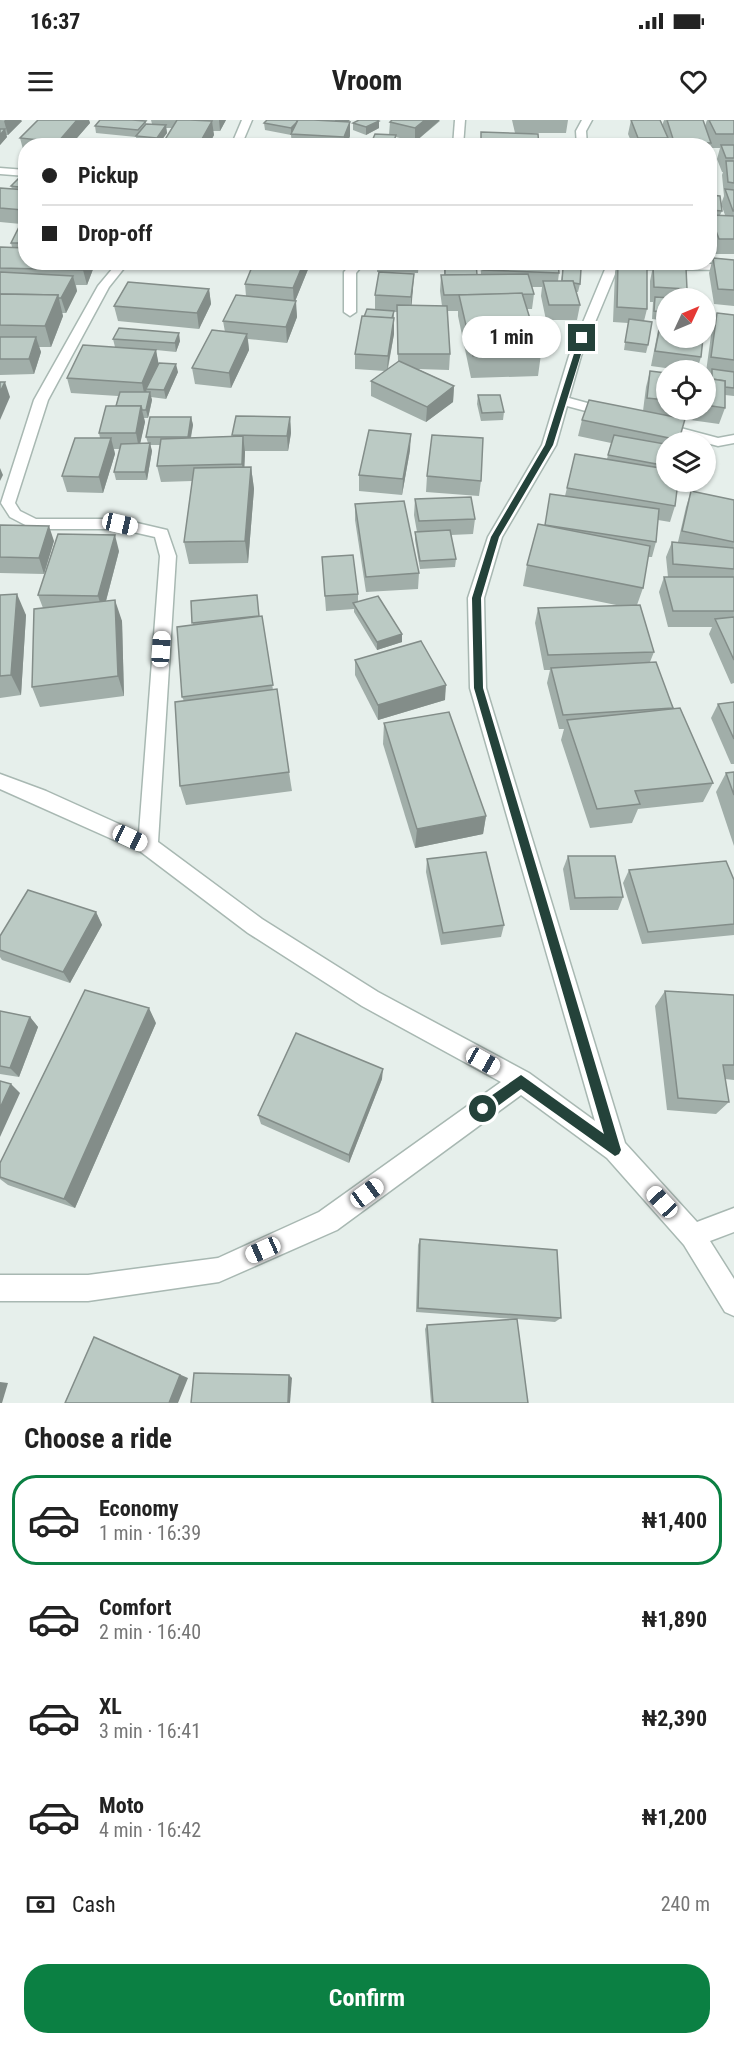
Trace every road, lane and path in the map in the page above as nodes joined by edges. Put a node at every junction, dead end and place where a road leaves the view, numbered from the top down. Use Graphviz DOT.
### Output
graph roads {
  1 [pos="247,120"];
  2 [pos="459,120"];
  3 [pos="587,120"];
  4 [pos="239,138"];
  5 [pos="458,138"];
  6 [pos="581,138"];
  7 [pos="0,171"];
  8 [pos="18,172"];
  9 [pos="717,267"];
  10 [pos="734,267"];
  11 [pos="118,270"];
  12 [pos="352,270"];
  13 [pos="608,270"];
  14 [pos="350,312"];
  15 [pos="564,401"];
  16 [pos="619,416"];
  17 [pos="641,422"];
  18 [pos="734,439"];
  19 [pos="0,781"];
  20 [pos="148,846"];
  21 [pos="521,1081"];
  22 [pos="615,1150"];
  23 [pos="734,1220"];
  24 [pos="693,1236"];
  25 [pos="0,1288"];
  26 [pos="734,1303"];
  1 -- 4 [label="street"];
  2 -- 5 [label="street"];
  3 -- 6 [label="street"];
  7 -- 8 [label="street"];
  9 -- 10 [label="street"];
  11 -- 20 [label="street"];
  12 -- 14 [label="street"];
  13 -- 15 [label="street"];
  15 -- 16 [label="street"];
  15 -- 22 [label="street"];
  17 -- 18 [label="street"];
  19 -- 20 [label="street"];
  20 -- 21 [label="street"];
  21 -- 22 [label="street"];
  21 -- 25 [label="street"];
  22 -- 24 [label="street"];
  23 -- 24 [label="street"];
  24 -- 26 [label="street"];
}
